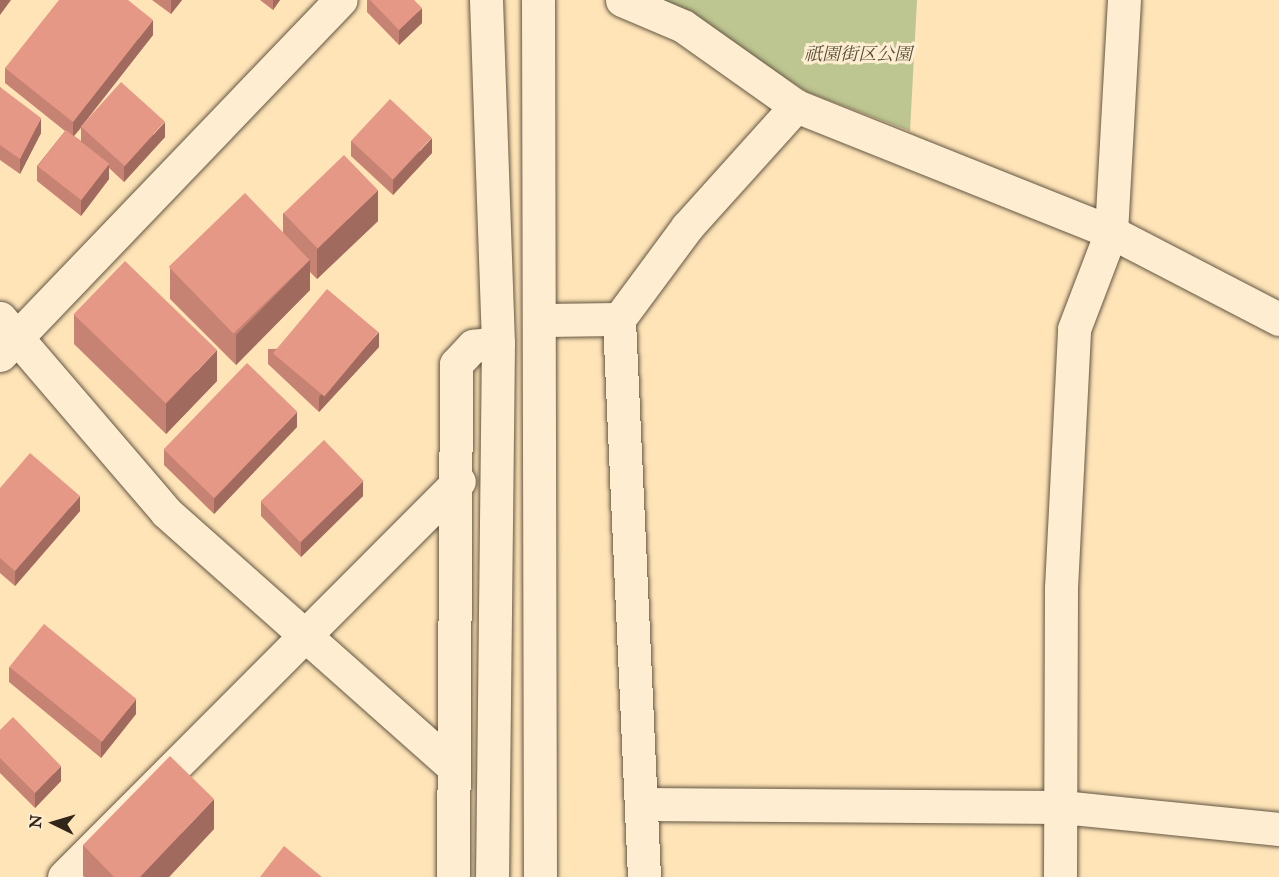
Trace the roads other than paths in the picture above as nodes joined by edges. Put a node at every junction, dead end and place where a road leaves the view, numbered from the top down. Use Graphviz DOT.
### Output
graph roads {
  1 [pos="340,0"];
  2 [pos="486,0"];
  3 [pos="538,0"];
  4 [pos="622,0"];
  5 [pos="1124,0"];
  6 [pos="796,106"];
  7 [pos="1111,232"];
  8 [pos="619,319"];
  9 [pos="1279,319"];
  10 [pos="543,320"];
  11 [pos="6,336"];
  12 [pos="498,343"];
  13 [pos="459,481"];
  14 [pos="302,633"];
  15 [pos="452,766"];
  16 [pos="641,804"];
  17 [pos="1062,807"];
  18 [pos="1279,829"];
  19 [pos="64,877"];
  20 [pos="453,877"];
  21 [pos="492,877"];
  22 [pos="540,877"];
  23 [pos="644,877"];
  24 [pos="1060,877"];
  1 -- 11 [label="street"];
  2 -- 12 [label="street"];
  3 -- 10 [label="street"];
  4 -- 6 [label="street"];
  5 -- 7 [label="street"];
  6 -- 7 [label="street"];
  6 -- 8 [label="street"];
  7 -- 9 [label="street"];
  7 -- 17 [label="street"];
  8 -- 10 [label="street"];
  8 -- 16 [label="street"];
  10 -- 22 [label="street"];
  11 -- 14 [label="street"];
  12 -- 13 [label="street"];
  12 -- 21 [label="street"];
  13 -- 14 [label="street"];
  13 -- 15 [label="street"];
  14 -- 15 [label="street"];
  14 -- 19 [label="street"];
  15 -- 20 [label="street"];
  16 -- 17 [label="street"];
  16 -- 23 [label="street"];
  17 -- 18 [label="street"];
  17 -- 24 [label="street"];
}
